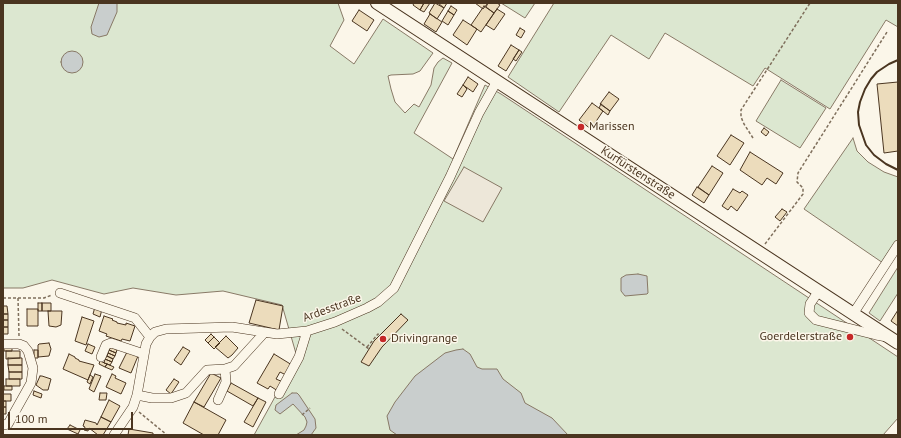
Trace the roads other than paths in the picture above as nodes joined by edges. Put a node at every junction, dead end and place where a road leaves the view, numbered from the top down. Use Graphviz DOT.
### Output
graph roads {
  1 [pos="377,3"];
  2 [pos="497,81"];
  3 [pos="898,245"];
  4 [pos="818,292"];
  5 [pos="60,293"];
  6 [pos="853,314"];
  7 [pos="307,331"];
  8 [pos="265,332"];
  9 [pos="150,336"];
  10 [pos="893,340"];
  11 [pos="3,344"];
  12 [pos="144,354"];
  13 [pos="101,357"];
  14 [pos="225,370"];
  15 [pos="279,394"];
  16 [pos="137,395"];
  17 [pos="218,400"];
  18 [pos="6,425"];
  19 [pos="114,435"];
  1 -- 2 [label="main road, Kurfürstenstraße"];
  2 -- 4 [label="main road, Kurfürstenstraße"];
  2 -- 7 [label="street, Ardesstraße"];
  3 -- 6 [label="street"];
  4 -- 6 [label="main road, Kurfürstenstraße"];
  4 -- 10 [label="street"];
  5 -- 9 [label="street"];
  6 -- 10 [label="main road, Kurfürstenstraße"];
  7 -- 8 [label="street, Ardesstraße"];
  7 -- 15 [label="street"];
  8 -- 9 [label="street, Ardesstraße"];
  8 -- 14 [label="street"];
  9 -- 12 [label="street"];
  11 -- 18 [label="street"];
  12 -- 13 [label="street"];
  12 -- 16 [label="street"];
  14 -- 16 [label="street"];
  14 -- 17 [label="street"];
  16 -- 19 [label="street"];
}
